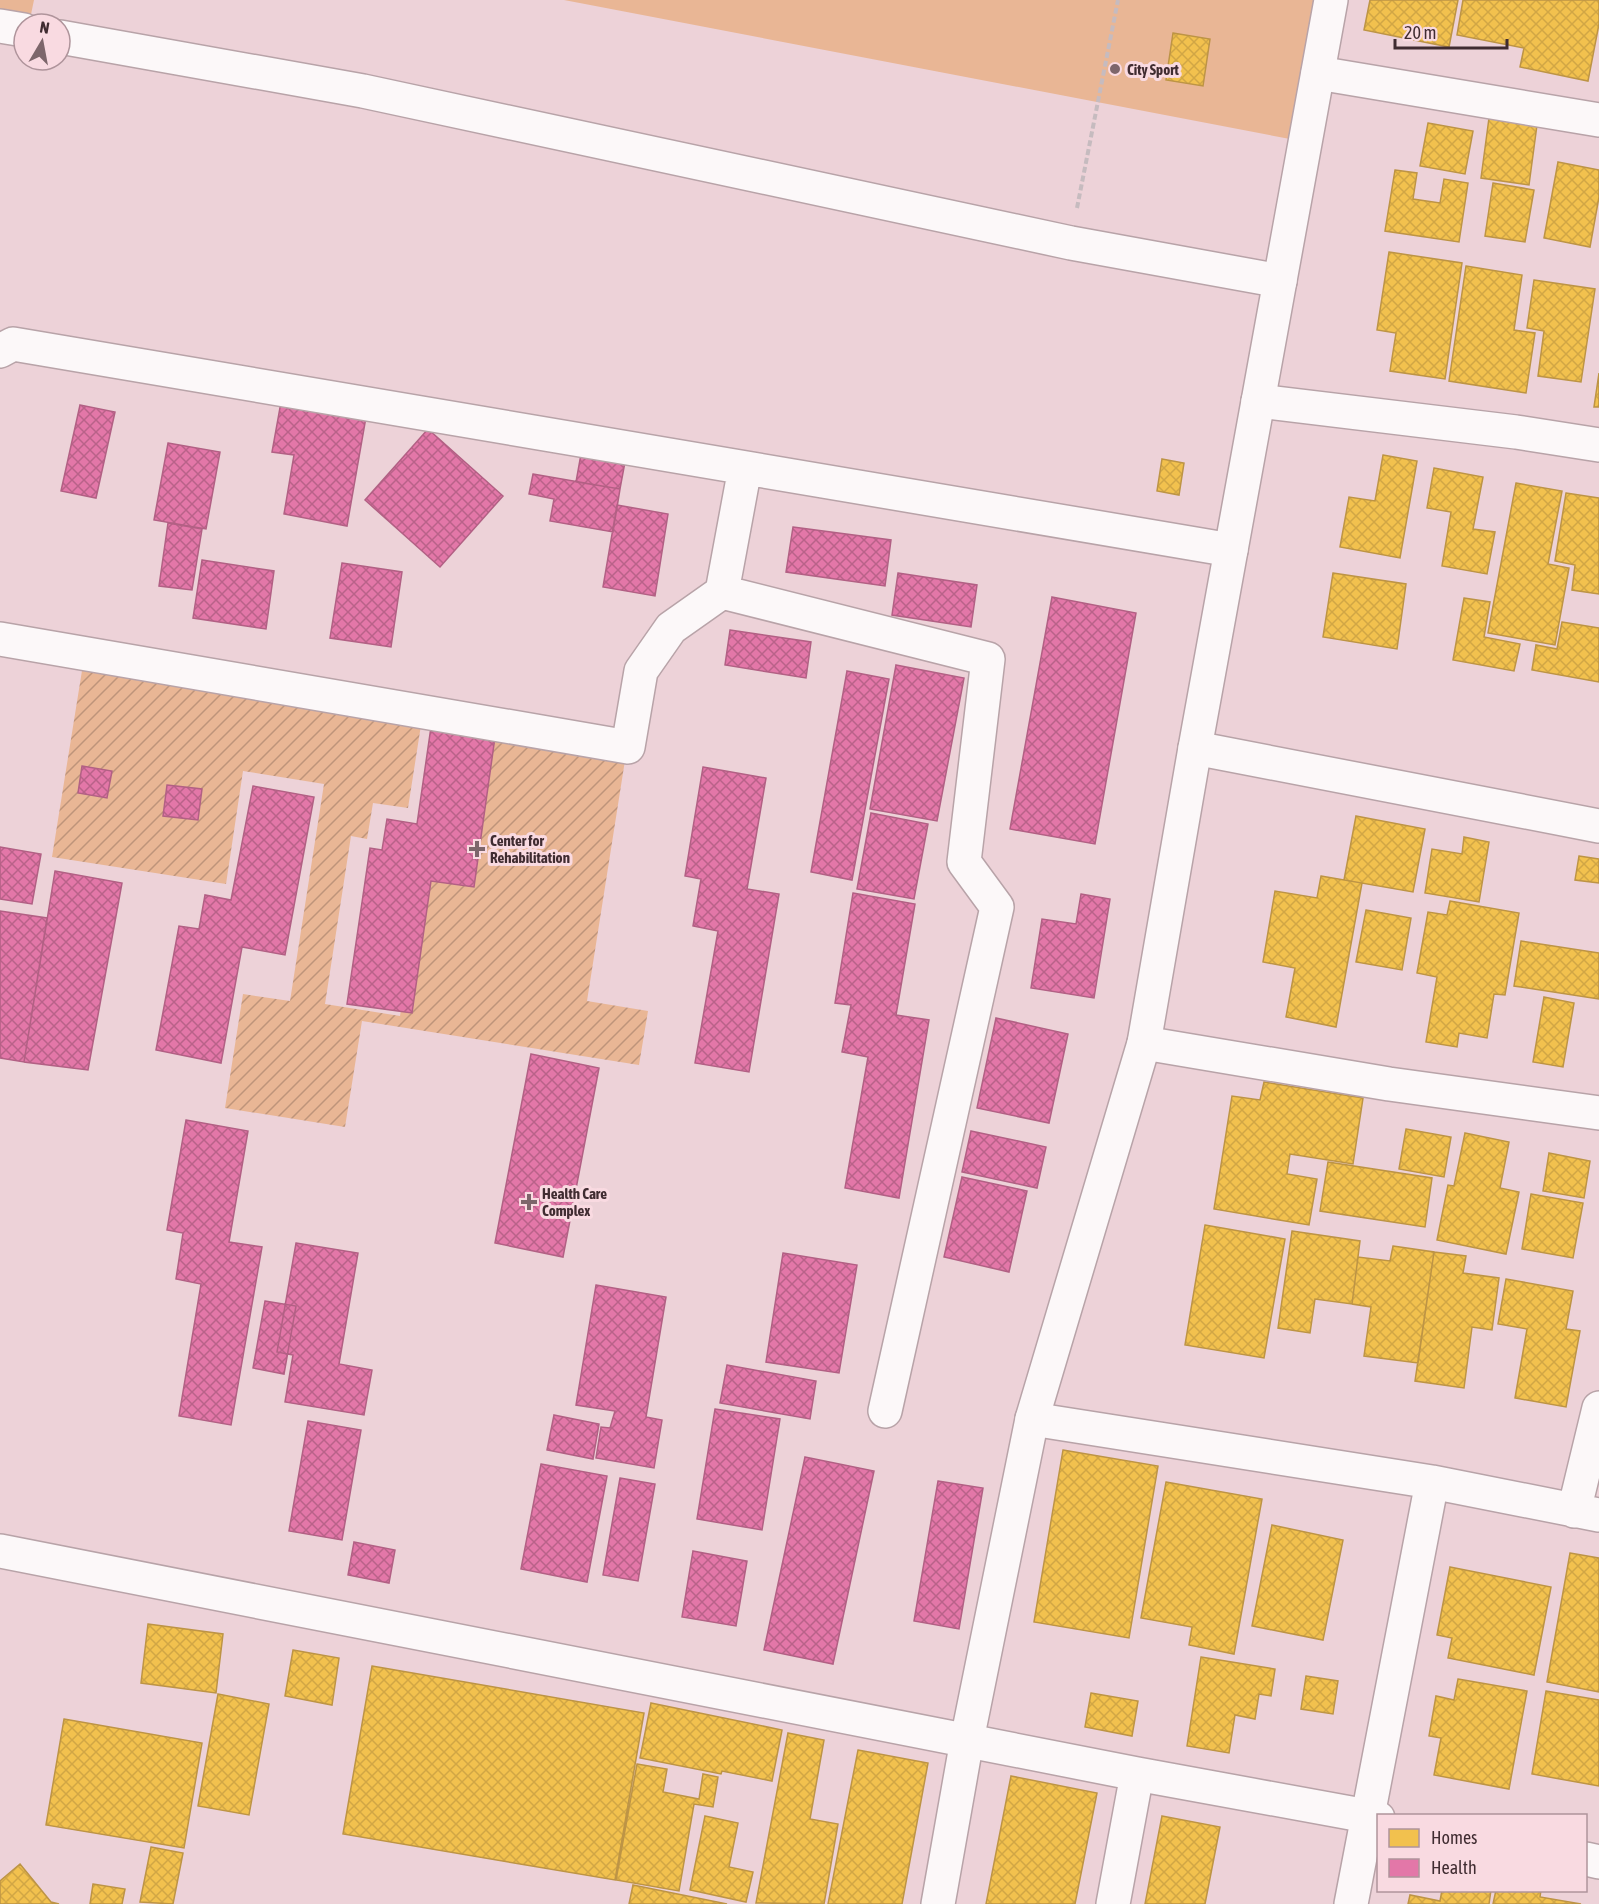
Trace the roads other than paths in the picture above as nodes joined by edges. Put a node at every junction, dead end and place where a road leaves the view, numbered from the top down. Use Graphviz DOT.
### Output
graph roads {
  1 [pos="1331,0"];
  2 [pos="72,39"];
  3 [pos="1318,73"];
  4 [pos="1599,120"];
  5 [pos="1280,281"];
  6 [pos="0,351"];
  7 [pos="1258,401"];
  8 [pos="1599,445"];
  9 [pos="746,468"];
  10 [pos="1231,550"];
  11 [pos="722,592"];
  12 [pos="0,639"];
  13 [pos="1195,748"];
  14 [pos="1599,826"];
  15 [pos="1144,1043"];
  16 [pos="1599,1113"];
  17 [pos="1599,1408"];
  18 [pos="885,1411"];
  19 [pos="1032,1419"];
  20 [pos="1432,1482"];
  21 [pos="1587,1513"];
  22 [pos="0,1551"];
  23 [pos="967,1740"];
  24 [pos="1137,1774"];
  25 [pos="1374,1817"];
  26 [pos="938,1904"];
  27 [pos="1113,1904"];
  28 [pos="1351,1904"];
  1 -- 3 [label="street"];
  2 -- 5 [label="street"];
  3 -- 4 [label="street"];
  3 -- 5 [label="street"];
  5 -- 7 [label="street"];
  6 -- 9 [label="street"];
  7 -- 8 [label="street"];
  7 -- 10 [label="street"];
  9 -- 10 [label="street"];
  9 -- 11 [label="street"];
  10 -- 13 [label="street"];
  11 -- 12 [label="street"];
  11 -- 18 [label="street"];
  13 -- 14 [label="street"];
  13 -- 15 [label="street"];
  15 -- 16 [label="street"];
  15 -- 19 [label="street"];
  17 -- 21 [label="street"];
  19 -- 20 [label="street"];
  19 -- 23 [label="street"];
  20 -- 21 [label="street"];
  20 -- 25 [label="street"];
  22 -- 23 [label="street"];
  23 -- 24 [label="street"];
  23 -- 26 [label="street"];
  24 -- 25 [label="street"];
  24 -- 27 [label="street"];
  25 -- 28 [label="street"];
}
